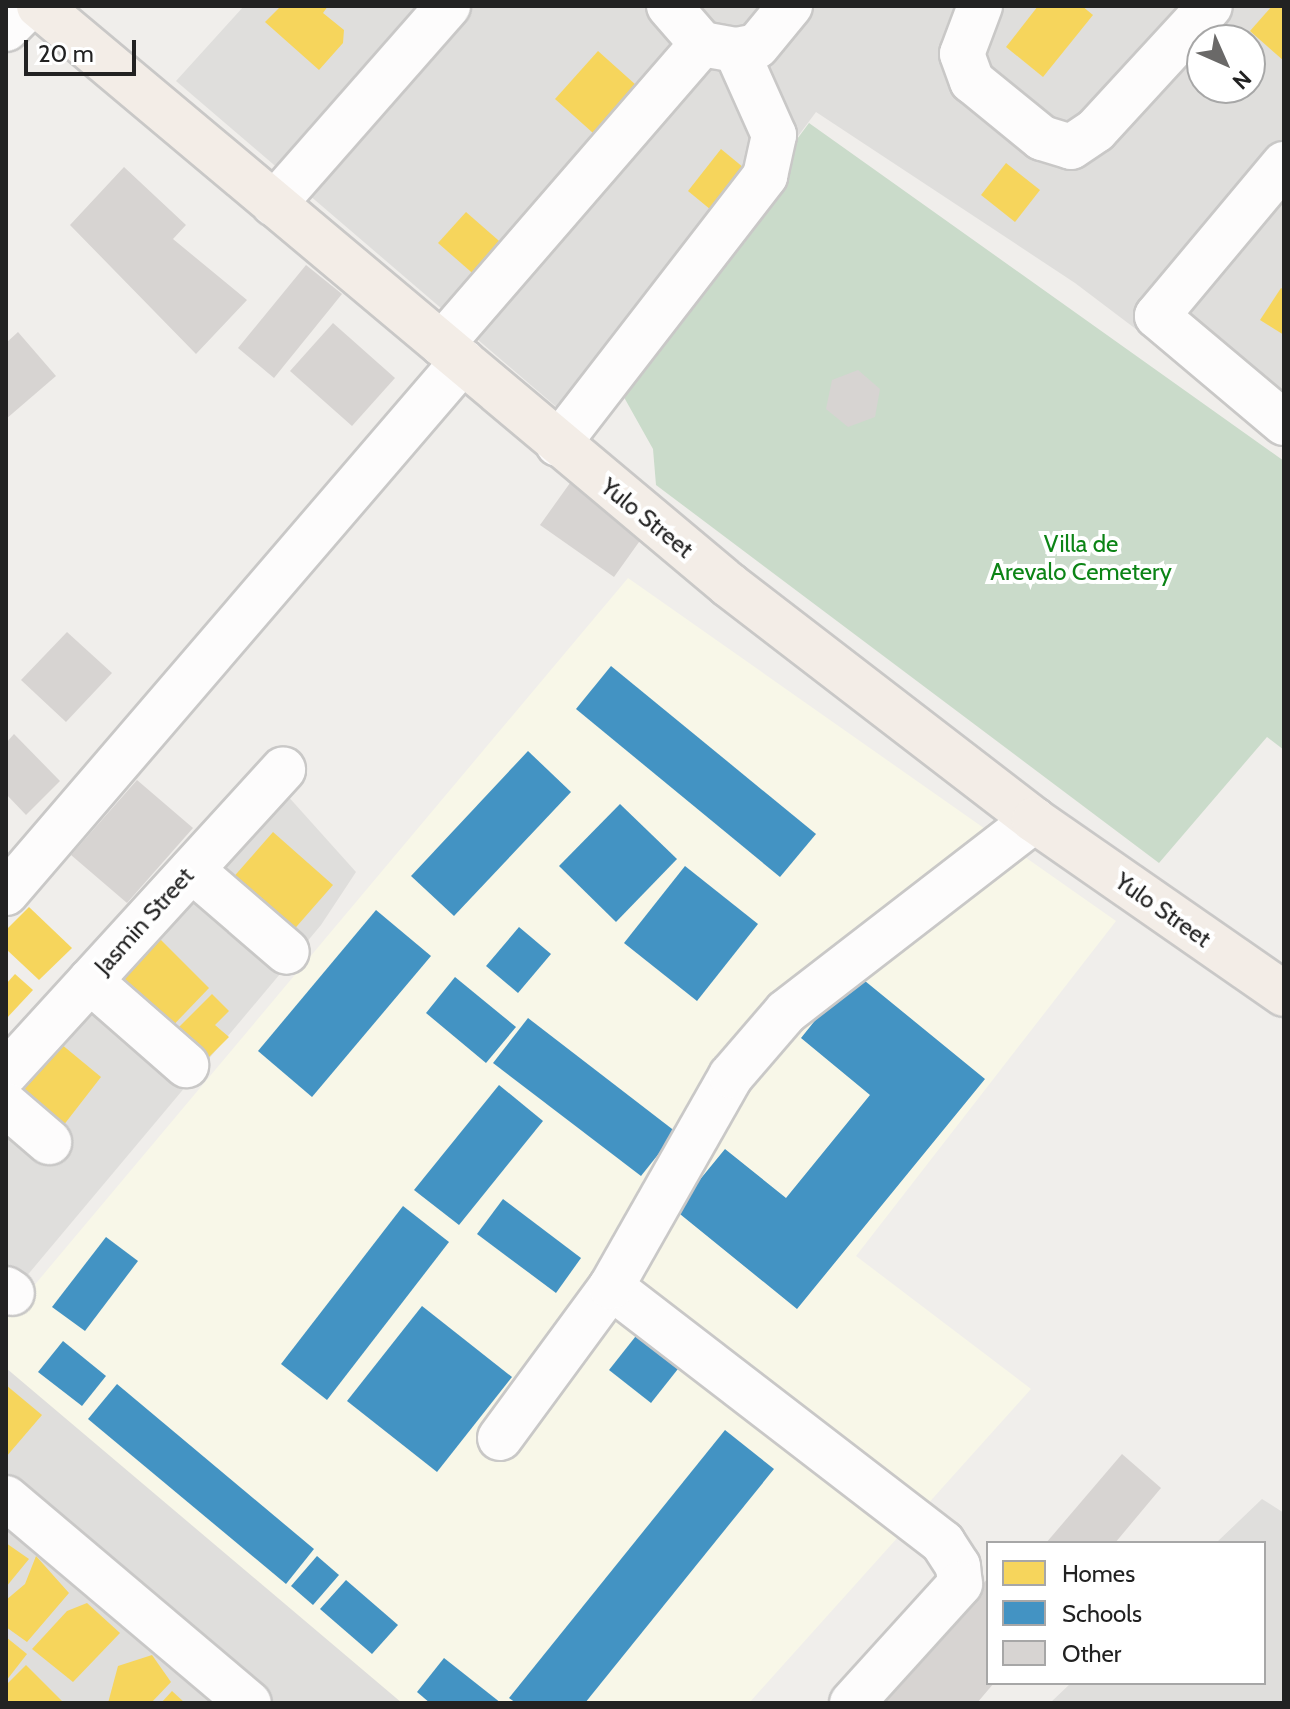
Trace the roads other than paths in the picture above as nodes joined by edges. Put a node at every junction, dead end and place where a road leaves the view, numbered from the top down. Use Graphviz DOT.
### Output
graph roads {
  1 [pos="29,6"];
  2 [pos="39,6"];
  3 [pos="448,6"];
  4 [pos="669,6"];
  5 [pos="790,6"];
  6 [pos="980,6"];
  7 [pos="1210,6"];
  8 [pos="6,29"];
  9 [pos="719,47"];
  10 [pos="1284,164"];
  11 [pos="274,204"];
  12 [pos="452,353"];
  13 [pos="1279,407"];
  14 [pos="558,444"];
  15 [pos="283,770"];
  16 [pos="1034,820"];
  17 [pos="192,870"];
  18 [pos="6,893"];
  19 [pos="287,952"];
  20 [pos="90,981"];
  21 [pos="1284,994"];
  22 [pos="186,1065"];
  23 [pos="6,1073"];
  24 [pos="6,1105"];
  25 [pos="49,1142"];
  26 [pos="611,1287"];
  27 [pos="500,1438"];
  28 [pos="6,1498"];
  29 [pos="249,1703"];
  30 [pos="852,1703"];
  1 -- 8 [label="street"];
  2 -- 11 [label="main road, Yulo Street"];
  3 -- 11 [label="street"];
  4 -- 9 [label="street"];
  5 -- 9 [label="street"];
  6 -- 7 [label="street"];
  9 -- 12 [label="street"];
  9 -- 14 [label="street"];
  10 -- 13 [label="street"];
  11 -- 12 [label="main road, Yulo Street"];
  12 -- 14 [label="main road, Yulo Street"];
  12 -- 18 [label="street"];
  14 -- 16 [label="main road, Yulo Street"];
  15 -- 17 [label="street, Jasmin Street"];
  16 -- 21 [label="main road, Yulo Street"];
  16 -- 26 [label="street"];
  17 -- 19 [label="street"];
  17 -- 20 [label="street, Jasmin Street"];
  20 -- 22 [label="street"];
  20 -- 23 [label="street, Jasmin Street"];
  24 -- 25 [label="street"];
  26 -- 27 [label="street"];
  26 -- 30 [label="street"];
  28 -- 29 [label="street"];
}
